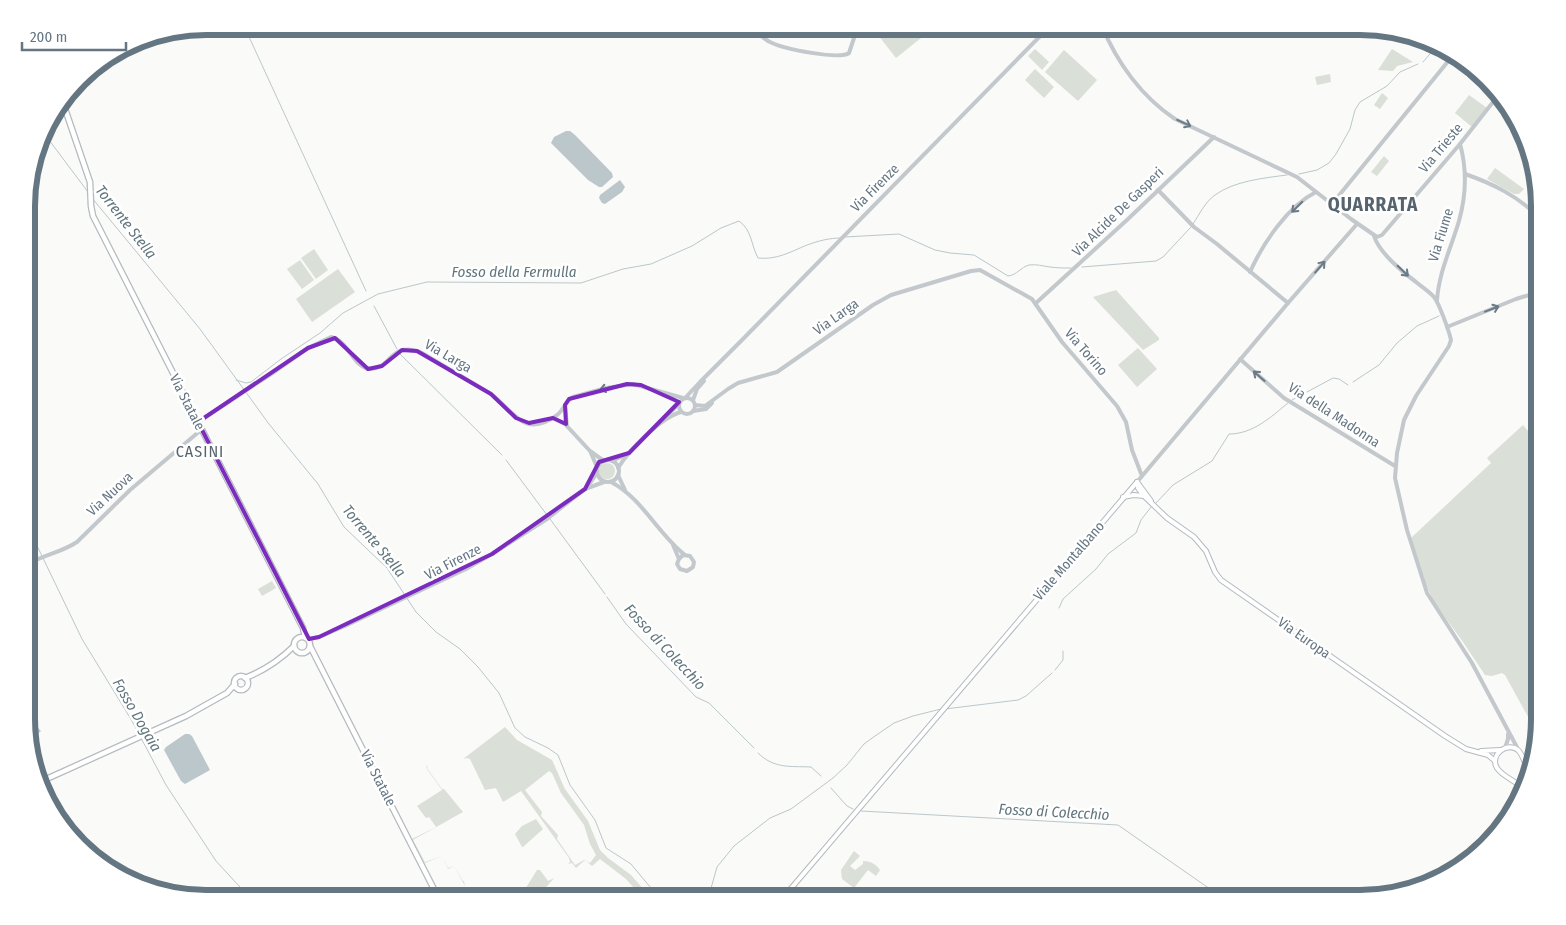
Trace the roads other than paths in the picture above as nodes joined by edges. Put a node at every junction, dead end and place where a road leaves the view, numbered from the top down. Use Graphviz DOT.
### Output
graph roads {
  1 [pos="761,35"];
  2 [pos="855,35"];
  3 [pos="1041,35"];
  4 [pos="1106,35"];
  5 [pos="1449,60"];
  6 [pos="1494,100"];
  7 [pos="65,109"];
  8 [pos="1214,136"];
  9 [pos="1460,144"];
  10 [pos="1466,174"];
  11 [pos="1158,190"];
  12 [pos="1316,192"];
  13 [pos="1332,204"];
  14 [pos="1531,209"];
  15 [pos="1357,224"];
  16 [pos="1374,236"];
  17 [pos="980,270"];
  18 [pos="1250,272"];
  19 [pos="1531,294"];
  20 [pos="1437,302"];
  21 [pos="1036,303"];
  22 [pos="1288,303"];
  23 [pos="1446,327"];
  24 [pos="1240,359"];
  25 [pos="716,366"];
  26 [pos="673,396"];
  27 [pos="685,398"];
  28 [pos="693,400"];
  29 [pos="713,401"];
  30 [pos="679,403"];
  31 [pos="565,405"];
  32 [pos="695,405"];
  33 [pos="693,411"];
  34 [pos="681,412"];
  35 [pos="552,418"];
  36 [pos="198,422"];
  37 [pos="656,427"];
  38 [pos="568,428"];
  39 [pos="201,430"];
  40 [pos="590,451"];
  41 [pos="629,453"];
  42 [pos="604,461"];
  43 [pos="612,461"];
  44 [pos="1395,466"];
  45 [pos="598,467"];
  46 [pos="618,468"];
  47 [pos="597,473"];
  48 [pos="618,475"];
  49 [pos="1142,476"];
  50 [pos="604,482"];
  51 [pos="611,482"];
  52 [pos="1137,482"];
  53 [pos="586,489"];
  54 [pos="626,492"];
  55 [pos="1144,496"];
  56 [pos="1124,497"];
  57 [pos="1152,503"];
  58 [pos="672,543"];
  59 [pos="685,555"];
  60 [pos="678,559"];
  61 [pos="35,560"];
  62 [pos="307,641"];
  63 [pos="294,646"];
  64 [pos="297,651"];
  65 [pos="306,652"];
  66 [pos="287,653"];
  67 [pos="317,657"];
  68 [pos="256,674"];
  69 [pos="245,678"];
  70 [pos="248,683"];
  71 [pos="235,684"];
  72 [pos="238,689"];
  73 [pos="226,693"];
  74 [pos="1507,729"];
  75 [pos="1505,748"];
  76 [pos="1500,750"];
  77 [pos="1476,751"];
  78 [pos="1519,751"];
  79 [pos="1495,761"];
  80 [pos="1525,763"];
  81 [pos="46,778"];
  82 [pos="1518,784"];
  83 [pos="434,890"];
  84 [pos="790,890"];
  1 -- 2 [label="street"];
  3 -- 25 [label="street, Via Firenze"];
  4 -- 8 [label="street, one-way"];
  5 -- 13 [label="street"];
  6 -- 9 [label="street, Via Trieste"];
  7 -- 36 [label="main road, Via Statale"];
  8 -- 11 [label="street, Via Alcide De Gasperi"];
  8 -- 12 [label="street"];
  9 -- 10 [label="street, Via Fiume"];
  9 -- 16 [label="street, Via Trieste"];
  10 -- 14 [label="street"];
  10 -- 20 [label="street, Via Fiume"];
  11 -- 18 [label="street"];
  11 -- 21 [label="street, Via Alcide De Gasperi"];
  12 -- 13 [label="street"];
  12 -- 18 [label="street, one-way"];
  13 -- 15 [label="street"];
  15 -- 16 [label="street"];
  22 -- 15 [label="street, Viale Montalbano, one-way"];
  16 -- 20 [label="street, one-way"];
  17 -- 21 [label="street, Via Torino"];
  17 -- 29 [label="street, Via Larga"];
  18 -- 22 [label="street"];
  23 -- 19 [label="street, one-way"];
  20 -- 23 [label="street"];
  21 -- 49 [label="street, Via Torino"];
  22 -- 24 [label="street, Viale Montalbano"];
  23 -- 44 [label="street"];
  44 -- 24 [label="street, Via della Madonna, one-way"];
  24 -- 49 [label="street, Viale Montalbano"];
  25 -- 27 [label="street, Via Firenze"];
  25 -- 28 [label="street, Via Firenze"];
  26 -- 27 [label="street"];
  26 -- 30 [label="street"];
  26 -- 31 [label="street, one-way"];
  27 -- 28 [label="street"];
  27 -- 30 [label="street, Via Firenze"];
  28 -- 32 [label="street"];
  29 -- 32 [label="street, Via Larga"];
  29 -- 33 [label="street, Via Larga"];
  30 -- 34 [label="street"];
  30 -- 37 [label="street, Via Firenze"];
  31 -- 35 [label="street"];
  31 -- 38 [label="street"];
  32 -- 33 [label="street"];
  33 -- 34 [label="street, Via Firenze"];
  34 -- 37 [label="street, Via Firenze"];
  35 -- 36 [label="street, Via Larga"];
  35 -- 38 [label="street"];
  36 -- 39 [label="main road, Via Statale"];
  37 -- 41 [label="street, Via Firenze"];
  38 -- 40 [label="street"];
  39 -- 61 [label="street, Via Nuova"];
  39 -- 62 [label="main road, Via Statale"];
  40 -- 42 [label="street"];
  40 -- 45 [label="street"];
  41 -- 43 [label="street, Via Firenze"];
  41 -- 46 [label="street, Via Firenze"];
  42 -- 43 [label="street, Via Firenze"];
  42 -- 45 [label="street"];
  43 -- 46 [label="street"];
  44 -- 74 [label="street"];
  45 -- 47 [label="street, Via Firenze"];
  46 -- 48 [label="street"];
  47 -- 50 [label="street"];
  47 -- 53 [label="street, Via Firenze"];
  48 -- 51 [label="street"];
  48 -- 54 [label="street"];
  49 -- 52 [label="street, Viale Montalbano"];
  50 -- 51 [label="street, Via Firenze"];
  50 -- 53 [label="street, Via Firenze"];
  51 -- 54 [label="street"];
  52 -- 55 [label="main road"];
  52 -- 56 [label="main road, Viale Montalbano"];
  52 -- 57 [label="main road"];
  53 -- 62 [label="street, Via Firenze"];
  54 -- 58 [label="street"];
  55 -- 56 [label="main road"];
  55 -- 57 [label="main road"];
  56 -- 84 [label="main road, Viale Montalbano"];
  57 -- 77 [label="main road, Via Europa"];
  58 -- 59 [label="street"];
  58 -- 60 [label="street"];
  59 -- 60 [label="street"];
  59 -- 60 [label="street"];
  62 -- 63 [label="main road"];
  62 -- 65 [label="main road"];
  62 -- 67 [label="main road, Via Statale"];
  63 -- 64 [label="main road"];
  63 -- 66 [label="main road"];
  64 -- 65 [label="main road"];
  64 -- 66 [label="main road"];
  65 -- 67 [label="main road"];
  66 -- 68 [label="main road"];
  67 -- 83 [label="main road, Via Statale"];
  68 -- 69 [label="main road"];
  68 -- 70 [label="main road"];
  69 -- 70 [label="main road"];
  69 -- 71 [label="main road"];
  70 -- 72 [label="main road"];
  71 -- 72 [label="main road"];
  71 -- 73 [label="main road"];
  72 -- 73 [label="main road"];
  73 -- 81 [label="main road"];
  74 -- 75 [label="street"];
  74 -- 78 [label="street"];
  75 -- 76 [label="main road, Via Europa"];
  75 -- 78 [label="main road"];
  76 -- 77 [label="main road, Via Europa"];
  76 -- 79 [label="main road"];
  77 -- 79 [label="main road, Via Europa"];
  78 -- 80 [label="main road"];
  79 -- 82 [label="main road, Via Europa"];
}
